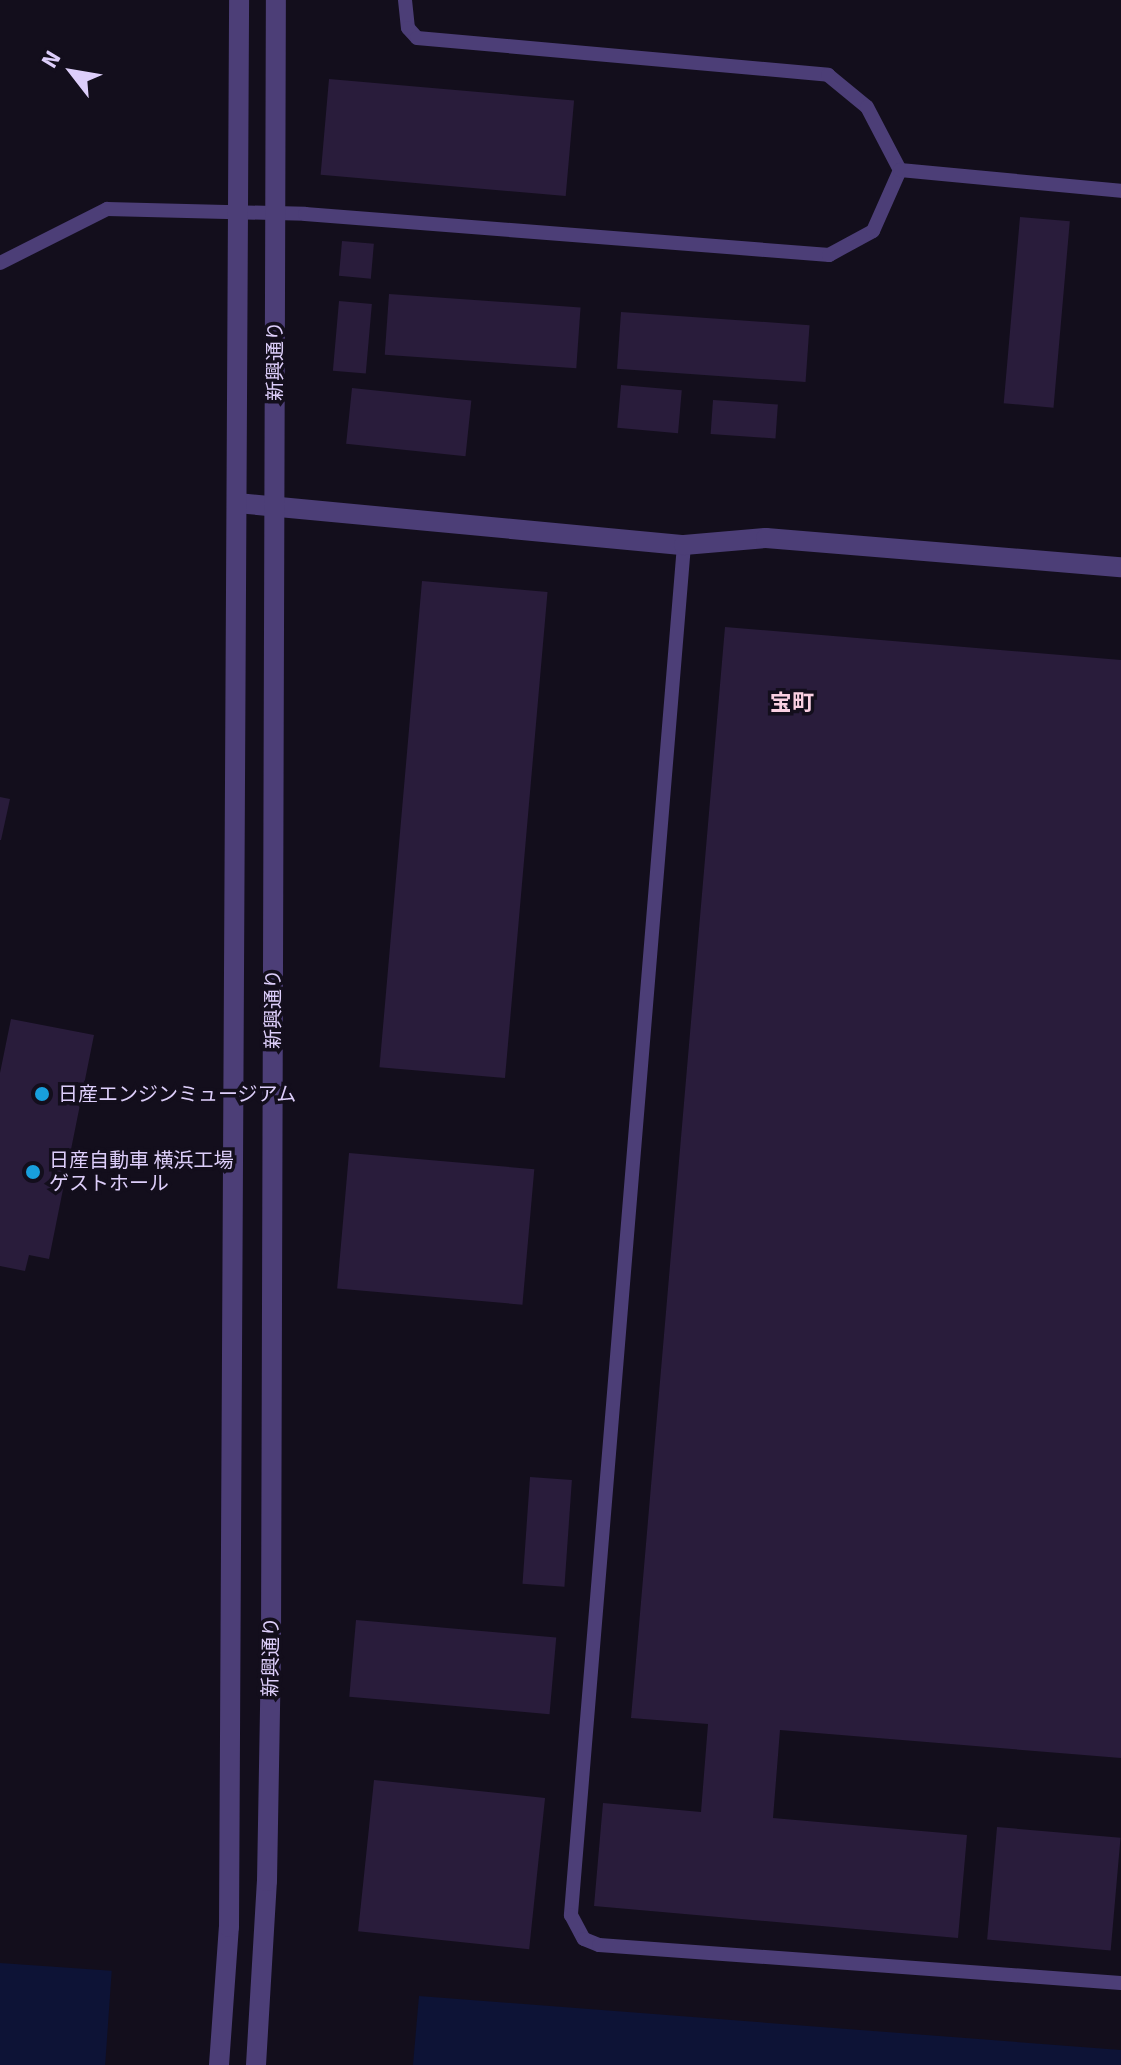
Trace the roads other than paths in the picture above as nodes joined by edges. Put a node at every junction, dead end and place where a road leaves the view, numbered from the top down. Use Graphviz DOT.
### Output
graph roads {
  1 [pos="239,0"];
  2 [pos="276,0"];
  3 [pos="405,0"];
  4 [pos="900,170"];
  5 [pos="1121,191"];
  6 [pos="238,211"];
  7 [pos="276,213"];
  8 [pos="0,263"];
  9 [pos="237,503"];
  10 [pos="274,504"];
  11 [pos="684,545"];
  12 [pos="1121,567"];
  13 [pos="1121,1983"];
  14 [pos="219,2065"];
  15 [pos="256,2065"];
  1 -- 6 [label="street, 新興通り"];
  2 -- 7 [label="street, 新興通り"];
  3 -- 4 [label="lane"];
  4 -- 5 [label="lane"];
  4 -- 7 [label="lane"];
  6 -- 7 [label="lane"];
  6 -- 8 [label="lane"];
  6 -- 9 [label="street, 新興通り"];
  7 -- 10 [label="street, 新興通り"];
  9 -- 10 [label="street"];
  9 -- 14 [label="street, 新興通り"];
  10 -- 11 [label="street"];
  10 -- 15 [label="street, 新興通り"];
  11 -- 12 [label="street"];
  11 -- 13 [label="lane"];
}
